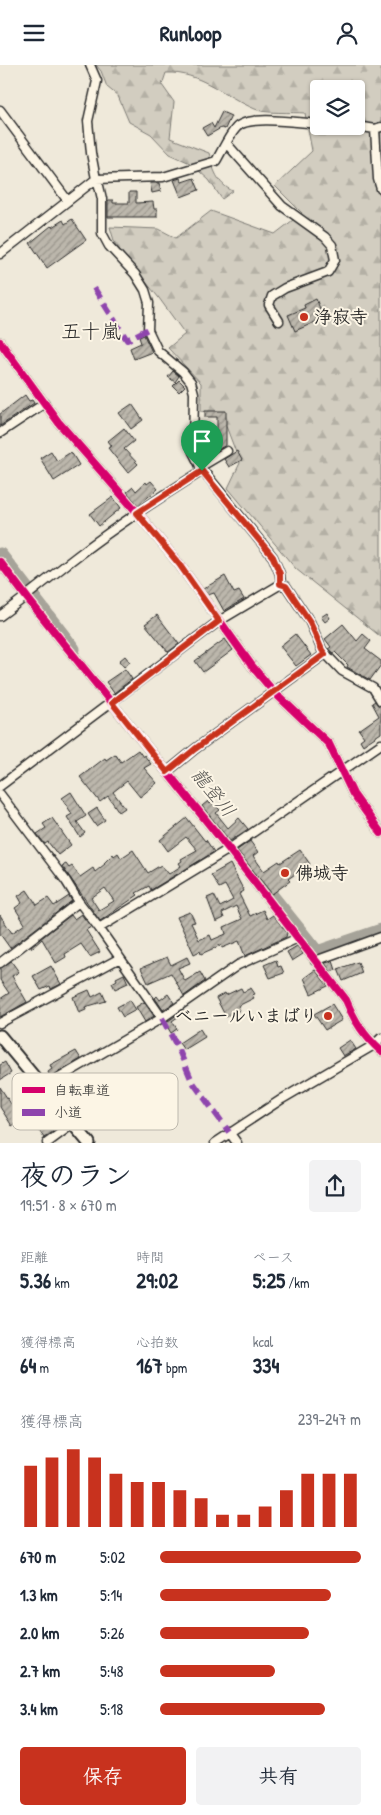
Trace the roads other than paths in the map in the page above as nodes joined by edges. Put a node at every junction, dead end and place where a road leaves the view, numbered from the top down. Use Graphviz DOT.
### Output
graph roads {
  1 [pos="90,65"];
  2 [pos="0,110"];
  3 [pos="310,123"];
  4 [pos="365,127"];
  5 [pos="378,128"];
  6 [pos="227,144"];
  7 [pos="96,179"];
  8 [pos="381,189"];
  9 [pos="68,201"];
  10 [pos="0,254"];
  11 [pos="279,321"];
  12 [pos="0,342"];
  13 [pos="45,403"];
  14 [pos="0,433"];
  15 [pos="227,451"];
  16 [pos="201,469"];
  17 [pos="137,513"];
  18 [pos="0,562"];
  19 [pos="280,584"];
  20 [pos="26,597"];
  21 [pos="0,616"];
  22 [pos="219,621"];
  23 [pos="325,654"];
  24 [pos="273,691"];
  25 [pos="381,701"];
  26 [pos="112,703"];
  27 [pos="381,744"];
  28 [pos="167,771"];
  29 [pos="343,771"];
  30 [pos="0,787"];
  31 [pos="0,794"];
  32 [pos="381,833"];
  33 [pos="229,849"];
  34 [pos="78,902"];
  35 [pos="99,928"];
  36 [pos="381,937"];
  37 [pos="298,939"];
  38 [pos="120,958"];
  39 [pos="316,961"];
  40 [pos="0,963"];
  41 [pos="162,1019"];
  42 [pos="0,1023"];
  43 [pos="0,1035"];
  44 [pos="381,1038"];
  45 [pos="374,1045"];
  46 [pos="381,1051"];
  47 [pos="30,1073"];
  48 [pos="68,1073"];
  49 [pos="65,1130"];
  50 [pos="79,1130"];
  51 [pos="229,1132"];
  52 [pos="47,1143"];
  53 [pos="89,1143"];
  54 [pos="215,1143"];
  55 [pos="237,1143"];
  1 -- 7 [label="street"];
  2 -- 9 [label="street"];
  3 -- 6 [label="street"];
  4 -- 5 [label="street"];
  5 -- 8 [label="street"];
  6 -- 7 [label="street"];
  6 -- 11 [label="street"];
  7 -- 9 [label="street"];
  7 -- 16 [label="street"];
  9 -- 10 [label="street"];
  12 -- 13 [label="street"];
  13 -- 14 [label="street"];
  13 -- 17 [label="street"];
  15 -- 16 [label="street"];
  16 -- 17 [label="street"];
  16 -- 19 [label="street"];
  17 -- 20 [label="street"];
  17 -- 22 [label="street"];
  18 -- 20 [label="street"];
  19 -- 22 [label="street"];
  19 -- 23 [label="street"];
  20 -- 21 [label="street"];
  20 -- 26 [label="street"];
  22 -- 24 [label="street"];
  22 -- 26 [label="street"];
  23 -- 24 [label="street"];
  23 -- 25 [label="street"];
  24 -- 28 [label="street"];
  24 -- 29 [label="street"];
  26 -- 28 [label="street"];
  26 -- 30 [label="street"];
  27 -- 29 [label="street"];
  28 -- 33 [label="street"];
  29 -- 32 [label="street"];
  29 -- 33 [label="street"];
  31 -- 34 [label="street"];
  33 -- 35 [label="street"];
  33 -- 37 [label="street"];
  34 -- 35 [label="street"];
  34 -- 40 [label="street"];
  35 -- 38 [label="street"];
  36 -- 39 [label="street"];
  37 -- 39 [label="street"];
  37 -- 41 [label="street"];
  38 -- 41 [label="street"];
  38 -- 42 [label="street"];
  39 -- 45 [label="street"];
  41 -- 48 [label="street"];
  43 -- 47 [label="main road"];
  44 -- 45 [label="street"];
  45 -- 46 [label="street"];
  45 -- 51 [label="street"];
  49 -- 52 [label="street"];
  50 -- 53 [label="main road"];
  51 -- 54 [label="street"];
  51 -- 55 [label="street"];
}
